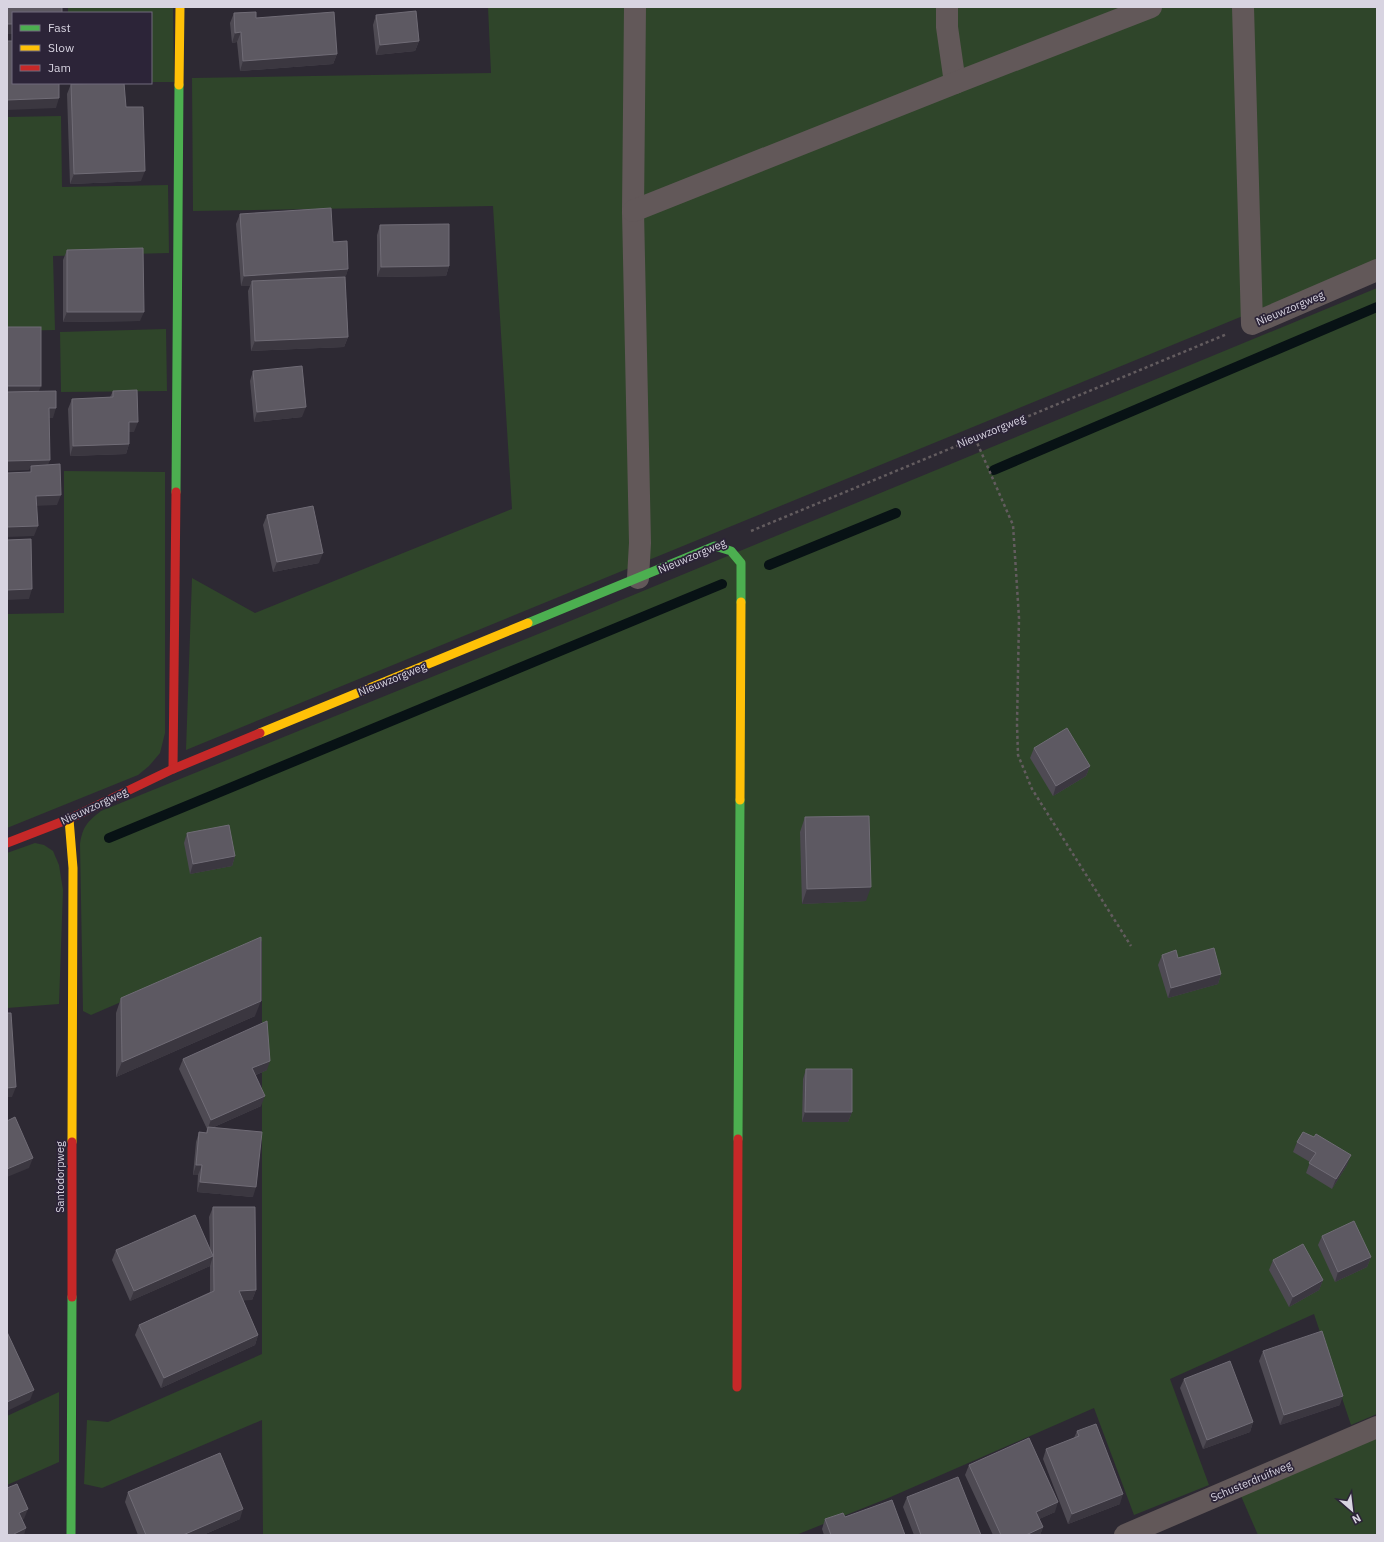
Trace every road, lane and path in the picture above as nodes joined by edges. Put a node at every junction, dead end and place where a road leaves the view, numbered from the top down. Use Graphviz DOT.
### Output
graph roads {
  1 [pos="180,7"];
  2 [pos="635,7"];
  3 [pos="947,7"];
  4 [pos="1151,7"];
  5 [pos="1243,7"];
  6 [pos="955,83"];
  7 [pos="633,211"];
  8 [pos="1377,270"];
  9 [pos="1252,324"];
  10 [pos="975,438"];
  11 [pos="716,546"];
  12 [pos="638,578"];
  13 [pos="173,769"];
  14 [pos="69,819"];
  15 [pos="7,844"];
  16 [pos="1131,946"];
  17 [pos="737,1387"];
  18 [pos="1377,1427"];
  19 [pos="71,1535"];
  20 [pos="1124,1535"];
  1 -- 13 [label="street"];
  2 -- 7 [label="street"];
  3 -- 6 [label="street"];
  4 -- 6 [label="street"];
  5 -- 9 [label="street"];
  6 -- 7 [label="street"];
  7 -- 12 [label="street"];
  8 -- 9 [label="street, Nieuwzorgweg"];
  9 -- 10 [label="path, Nieuwzorgweg"];
  10 -- 11 [label="path, Nieuwzorgweg"];
  10 -- 16 [label="path"];
  11 -- 12 [label="street, Nieuwzorgweg"];
  11 -- 17 [label="street"];
  12 -- 13 [label="street, Nieuwzorgweg"];
  13 -- 14 [label="street, Nieuwzorgweg"];
  14 -- 15 [label="street, Nieuwzorgweg"];
  14 -- 19 [label="street, Santodorpweg"];
  18 -- 20 [label="street, Schusterdruifweg"];
}
